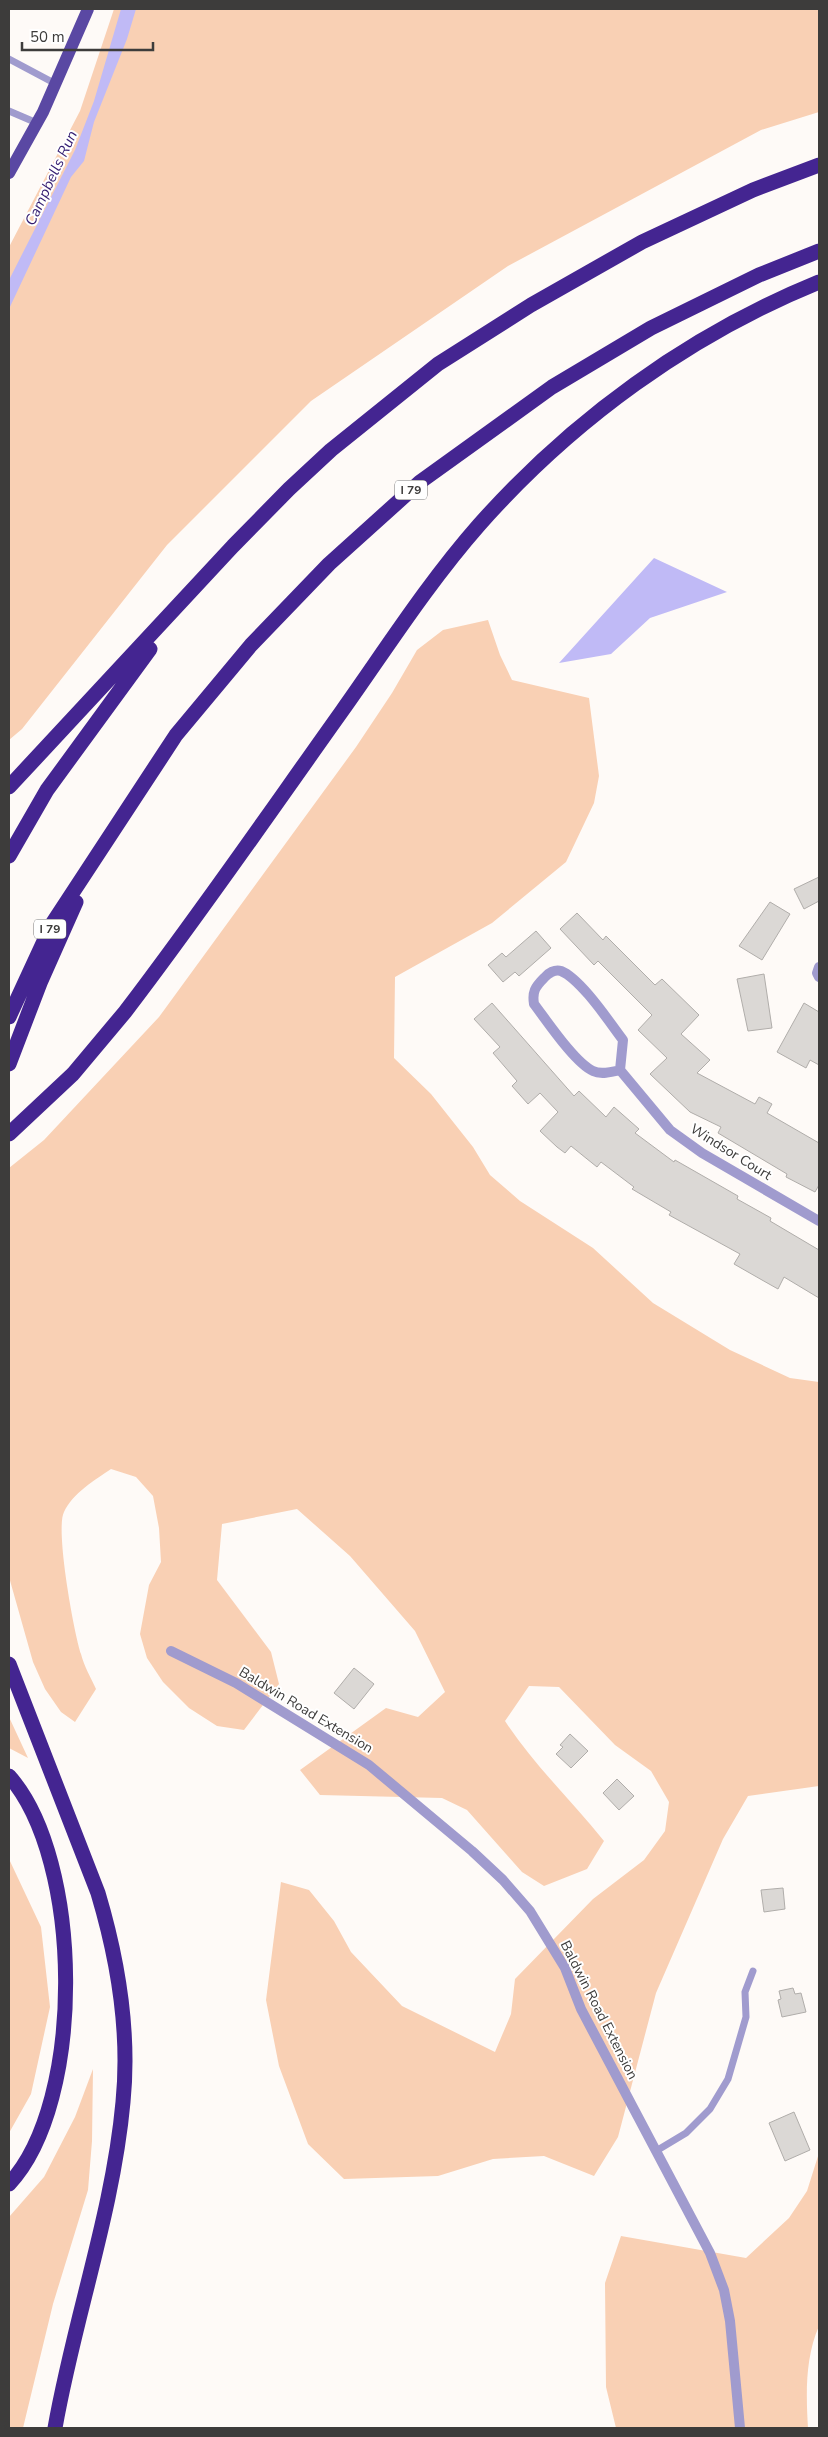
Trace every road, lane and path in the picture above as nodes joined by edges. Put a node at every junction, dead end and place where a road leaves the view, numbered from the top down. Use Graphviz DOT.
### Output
graph roads {
  1 [pos="88,9"];
  2 [pos="9,59"];
  3 [pos="56,84"];
  4 [pos="9,111"];
  5 [pos="37,123"];
  6 [pos="819,166"];
  7 [pos="9,173"];
  8 [pos="819,251"];
  9 [pos="819,282"];
  10 [pos="233,546"];
  11 [pos="9,787"];
  12 [pos="103,847"];
  13 [pos="9,856"];
  14 [pos="819,967"];
  15 [pos="819,978"];
  16 [pos="9,1017"];
  17 [pos="10,1061"];
  18 [pos="620,1070"];
  19 [pos="9,1134"];
  20 [pos="819,1221"];
  21 [pos="171,1652"];
  22 [pos="9,1664"];
  23 [pos="9,1776"];
  24 [pos="753,1971"];
  25 [pos="656,2151"];
  26 [pos="9,2184"];
  27 [pos="55,2428"];
  28 [pos="740,2428"];
  1 -- 3 [label="main road"];
  2 -- 3 [label="lane"];
  3 -- 5 [label="main road"];
  4 -- 5 [label="lane"];
  5 -- 7 [label="main road"];
  6 -- 10 [label="highway"];
  8 -- 12 [label="highway, I 79"];
  9 -- 19 [label="highway"];
  10 -- 11 [label="highway"];
  10 -- 13 [label="highway"];
  12 -- 16 [label="highway, I 79"];
  12 -- 17 [label="highway"];
  14 -- 15 [label="street"];
  18 -- 18 [label="street"];
  18 -- 20 [label="street, Windsor Court"];
  21 -- 25 [label="street, Baldwin Road Extension"];
  22 -- 27 [label="highway"];
  23 -- 26 [label="highway"];
  24 -- 25 [label="lane"];
  25 -- 28 [label="street, Baldwin Road Extension"];
}
